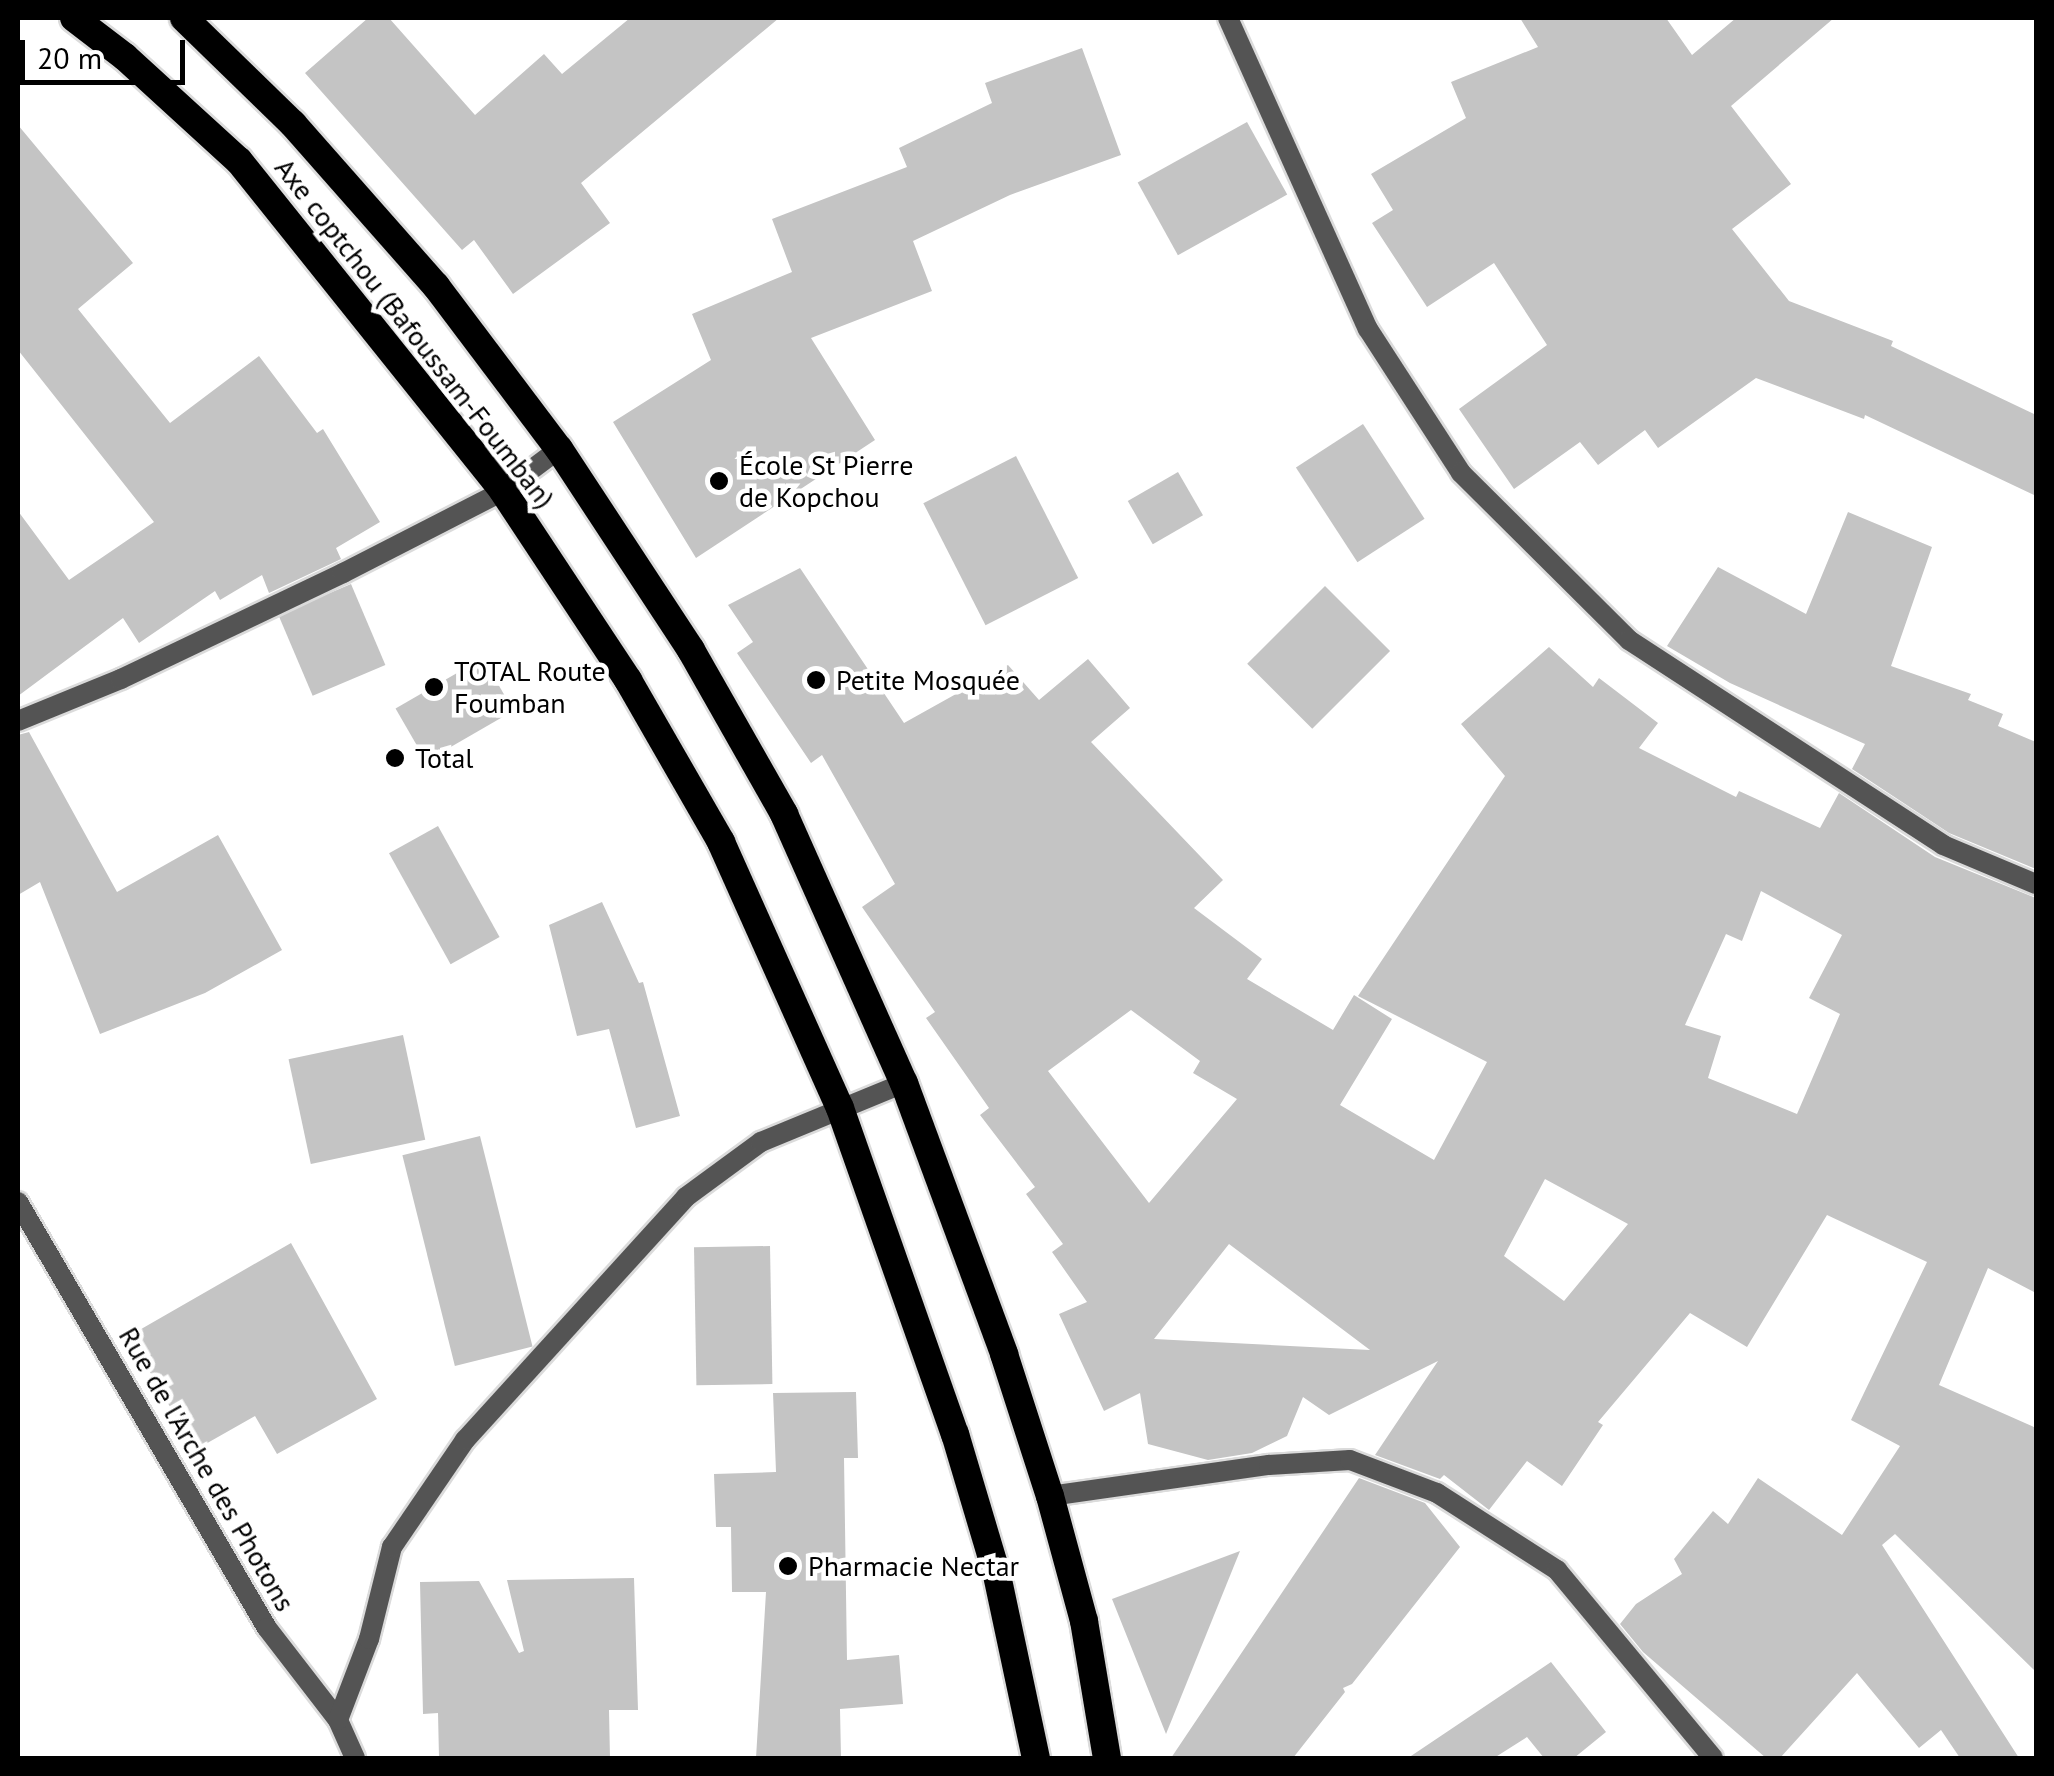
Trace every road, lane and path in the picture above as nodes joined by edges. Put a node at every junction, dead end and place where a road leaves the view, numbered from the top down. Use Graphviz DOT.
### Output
graph roads {
  1 [pos="74,18"];
  2 [pos="184,18"];
  3 [pos="1228,18"];
  4 [pos="559,449"];
  5 [pos="504,491"];
  6 [pos="18,721"];
  7 [pos="2036,884"];
  8 [pos="904,1083"];
  9 [pos="840,1108"];
  10 [pos="18,1202"];
  11 [pos="1050,1496"];
  12 [pos="338,1720"];
  13 [pos="355,1758"];
  14 [pos="1036,1758"];
  15 [pos="1108,1758"];
  16 [pos="1712,1758"];
  1 -- 5 [label="highway, Axe coptchou (Bafoussam-Foumban)"];
  2 -- 4 [label="highway, Axe coptchou (Bafoussam-Foumban)"];
  3 -- 7 [label="street"];
  4 -- 5 [label="street"];
  4 -- 8 [label="highway, Axe coptchou (Bafoussam-Foumban)"];
  5 -- 6 [label="street"];
  5 -- 9 [label="highway, Axe coptchou (Bafoussam-Foumban)"];
  8 -- 9 [label="street"];
  8 -- 11 [label="highway, Axe coptchou (Bafoussam-Foumban)"];
  9 -- 12 [label="street"];
  9 -- 14 [label="highway, Axe coptchou (Bafoussam-Foumban)"];
  10 -- 12 [label="street, Rue de l'Arche des Photons"];
  11 -- 15 [label="highway, Axe coptchou (Bafoussam-Foumban)"];
  11 -- 16 [label="street"];
  12 -- 13 [label="street, Rue de l'Arche des Photons"];
}
